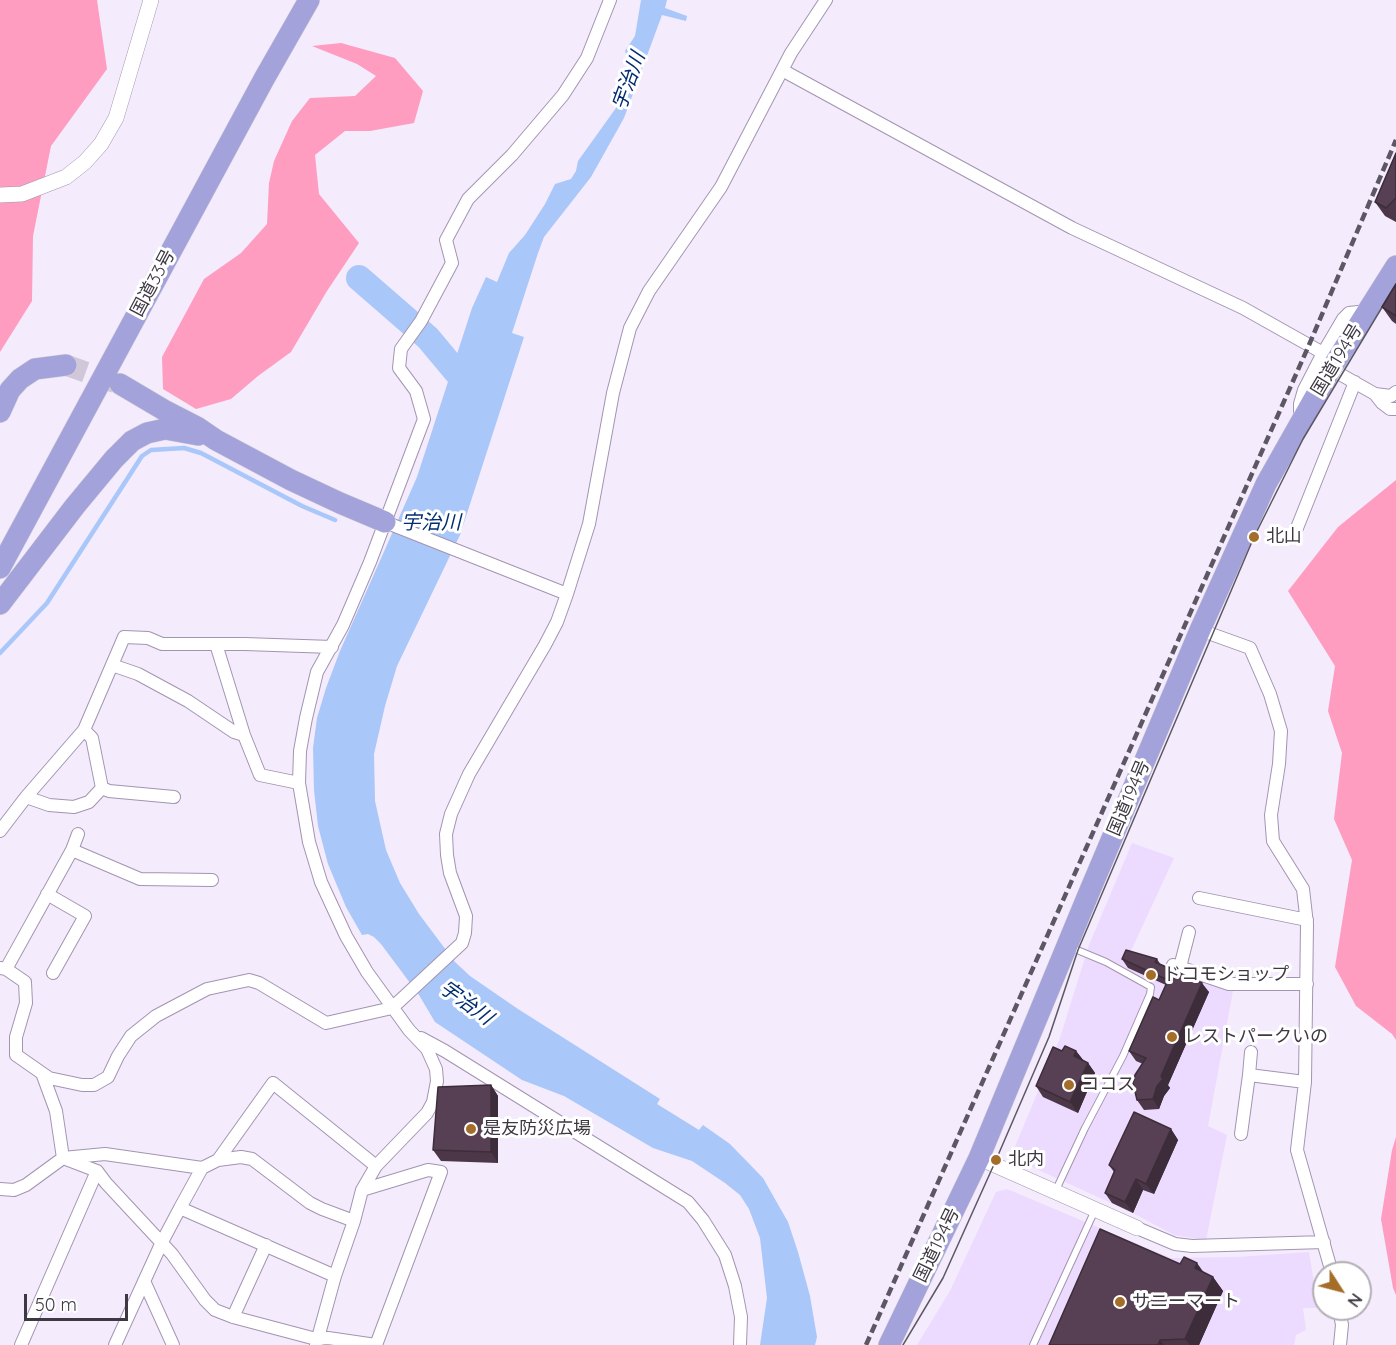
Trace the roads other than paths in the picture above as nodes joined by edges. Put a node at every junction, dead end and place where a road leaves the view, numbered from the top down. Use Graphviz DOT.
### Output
graph roads {
  1 [pos="151,0"];
  2 [pos="309,0"];
  3 [pos="610,0"];
  4 [pos="826,0"];
  5 [pos="782,70"];
  6 [pos="0,195"];
  7 [pos="1396,266"];
  8 [pos="1327,361"];
  9 [pos="66,365"];
  10 [pos="1355,382"];
  11 [pos="120,384"];
  12 [pos="1396,392"];
  13 [pos="1375,393"];
  14 [pos="1396,409"];
  15 [pos="0,412"];
  16 [pos="216,440"];
  17 [pos="385,522"];
  18 [pos="1297,528"];
  19 [pos="0,568"];
  20 [pos="567,594"];
  21 [pos="0,604"];
  22 [pos="1200,630"];
  23 [pos="216,644"];
  24 [pos="332,647"];
  25 [pos="112,665"];
  26 [pos="84,730"];
  27 [pos="244,735"];
  28 [pos="299,783"];
  29 [pos="102,788"];
  30 [pos="26,797"];
  31 [pos="174,797"];
  32 [pos="0,831"];
  33 [pos="78,834"];
  34 [pos="72,850"];
  35 [pos="212,880"];
  36 [pos="47,894"];
  37 [pos="1199,898"];
  38 [pos="1307,920"];
  39 [pos="1189,932"];
  40 [pos="1067,946"];
  41 [pos="3,968"];
  42 [pos="54,973"];
  43 [pos="1307,984"];
  44 [pos="397,1004"];
  45 [pos="409,1030"];
  46 [pos="1251,1052"];
  47 [pos="42,1073"];
  48 [pos="1249,1075"];
  49 [pos="1305,1082"];
  50 [pos="1241,1134"];
  51 [pos="63,1158"];
  52 [pos="979,1158"];
  53 [pos="218,1160"];
  54 [pos="376,1166"];
  55 [pos="202,1168"];
  56 [pos="97,1171"];
  57 [pos="0,1190"];
  58 [pos="362,1190"];
  59 [pos="1055,1192"];
  60 [pos="180,1209"];
  61 [pos="1095,1210"];
  62 [pos="354,1221"];
  63 [pos="1137,1228"];
  64 [pos="162,1242"];
  65 [pos="1324,1242"];
  66 [pos="266,1245"];
  67 [pos="1329,1261"];
  68 [pos="335,1276"];
  69 [pos="144,1281"];
  70 [pos="233,1317"];
  71 [pos="1341,1321"];
  72 [pos="316,1342"];
  73 [pos="21,1345"];
  74 [pos="115,1345"];
  75 [pos="173,1345"];
  76 [pos="376,1345"];
  77 [pos="740,1345"];
  78 [pos="889,1345"];
  79 [pos="1033,1345"];
  80 [pos="1340,1345"];
  1 -- 6 [label="street"];
  2 -- 19 [label="highway, 国道33号"];
  3 -- 17 [label="street"];
  4 -- 5 [label="street"];
  5 -- 8 [label="street"];
  5 -- 20 [label="street"];
  7 -- 8 [label="highway, 国道194号"];
  8 -- 10 [label="street"];
  8 -- 22 [label="highway, 国道194号"];
  9 -- 15 [label="highway"];
  10 -- 13 [label="street"];
  10 -- 18 [label="street"];
  11 -- 16 [label="highway"];
  12 -- 13 [label="street"];
  13 -- 14 [label="street"];
  16 -- 17 [label="highway"];
  16 -- 21 [label="highway"];
  17 -- 20 [label="street"];
  17 -- 24 [label="street"];
  20 -- 44 [label="street"];
  22 -- 38 [label="street"];
  22 -- 40 [label="highway, 国道194号"];
  23 -- 24 [label="street"];
  23 -- 25 [label="street"];
  23 -- 27 [label="street"];
  24 -- 28 [label="street"];
  25 -- 26 [label="street"];
  25 -- 27 [label="street"];
  26 -- 29 [label="street"];
  26 -- 30 [label="street"];
  27 -- 28 [label="street"];
  28 -- 44 [label="street"];
  29 -- 30 [label="street"];
  29 -- 31 [label="street"];
  30 -- 32 [label="street"];
  33 -- 34 [label="street"];
  34 -- 35 [label="street"];
  34 -- 36 [label="street"];
  36 -- 41 [label="street"];
  36 -- 42 [label="street"];
  37 -- 38 [label="street"];
  38 -- 43 [label="street"];
  39 -- 43 [label="street"];
  40 -- 52 [label="highway, 国道194号"];
  40 -- 59 [label="lane"];
  41 -- 47 [label="street"];
  43 -- 49 [label="street"];
  44 -- 45 [label="street"];
  44 -- 47 [label="street"];
  45 -- 54 [label="street"];
  45 -- 77 [label="street"];
  46 -- 48 [label="street"];
  47 -- 51 [label="street"];
  48 -- 49 [label="street"];
  48 -- 50 [label="street"];
  49 -- 65 [label="street"];
  51 -- 55 [label="street"];
  51 -- 56 [label="street"];
  51 -- 57 [label="street"];
  52 -- 59 [label="street"];
  52 -- 78 [label="highway, 国道194号"];
  53 -- 54 [label="street"];
  53 -- 55 [label="street"];
  53 -- 62 [label="street"];
  54 -- 58 [label="street"];
  55 -- 60 [label="street"];
  56 -- 64 [label="street"];
  56 -- 73 [label="street"];
  58 -- 62 [label="street"];
  58 -- 76 [label="street"];
  59 -- 61 [label="street"];
  60 -- 64 [label="street"];
  60 -- 66 [label="street"];
  61 -- 63 [label="street"];
  61 -- 79 [label="lane"];
  62 -- 68 [label="street"];
  63 -- 65 [label="street"];
  64 -- 69 [label="street"];
  64 -- 70 [label="street"];
  65 -- 67 [label="street"];
  66 -- 68 [label="street"];
  66 -- 70 [label="street"];
  68 -- 72 [label="street"];
  69 -- 74 [label="street"];
  69 -- 75 [label="street"];
  70 -- 72 [label="street"];
  71 -- 80 [label="street"];
  72 -- 76 [label="street"];
}
